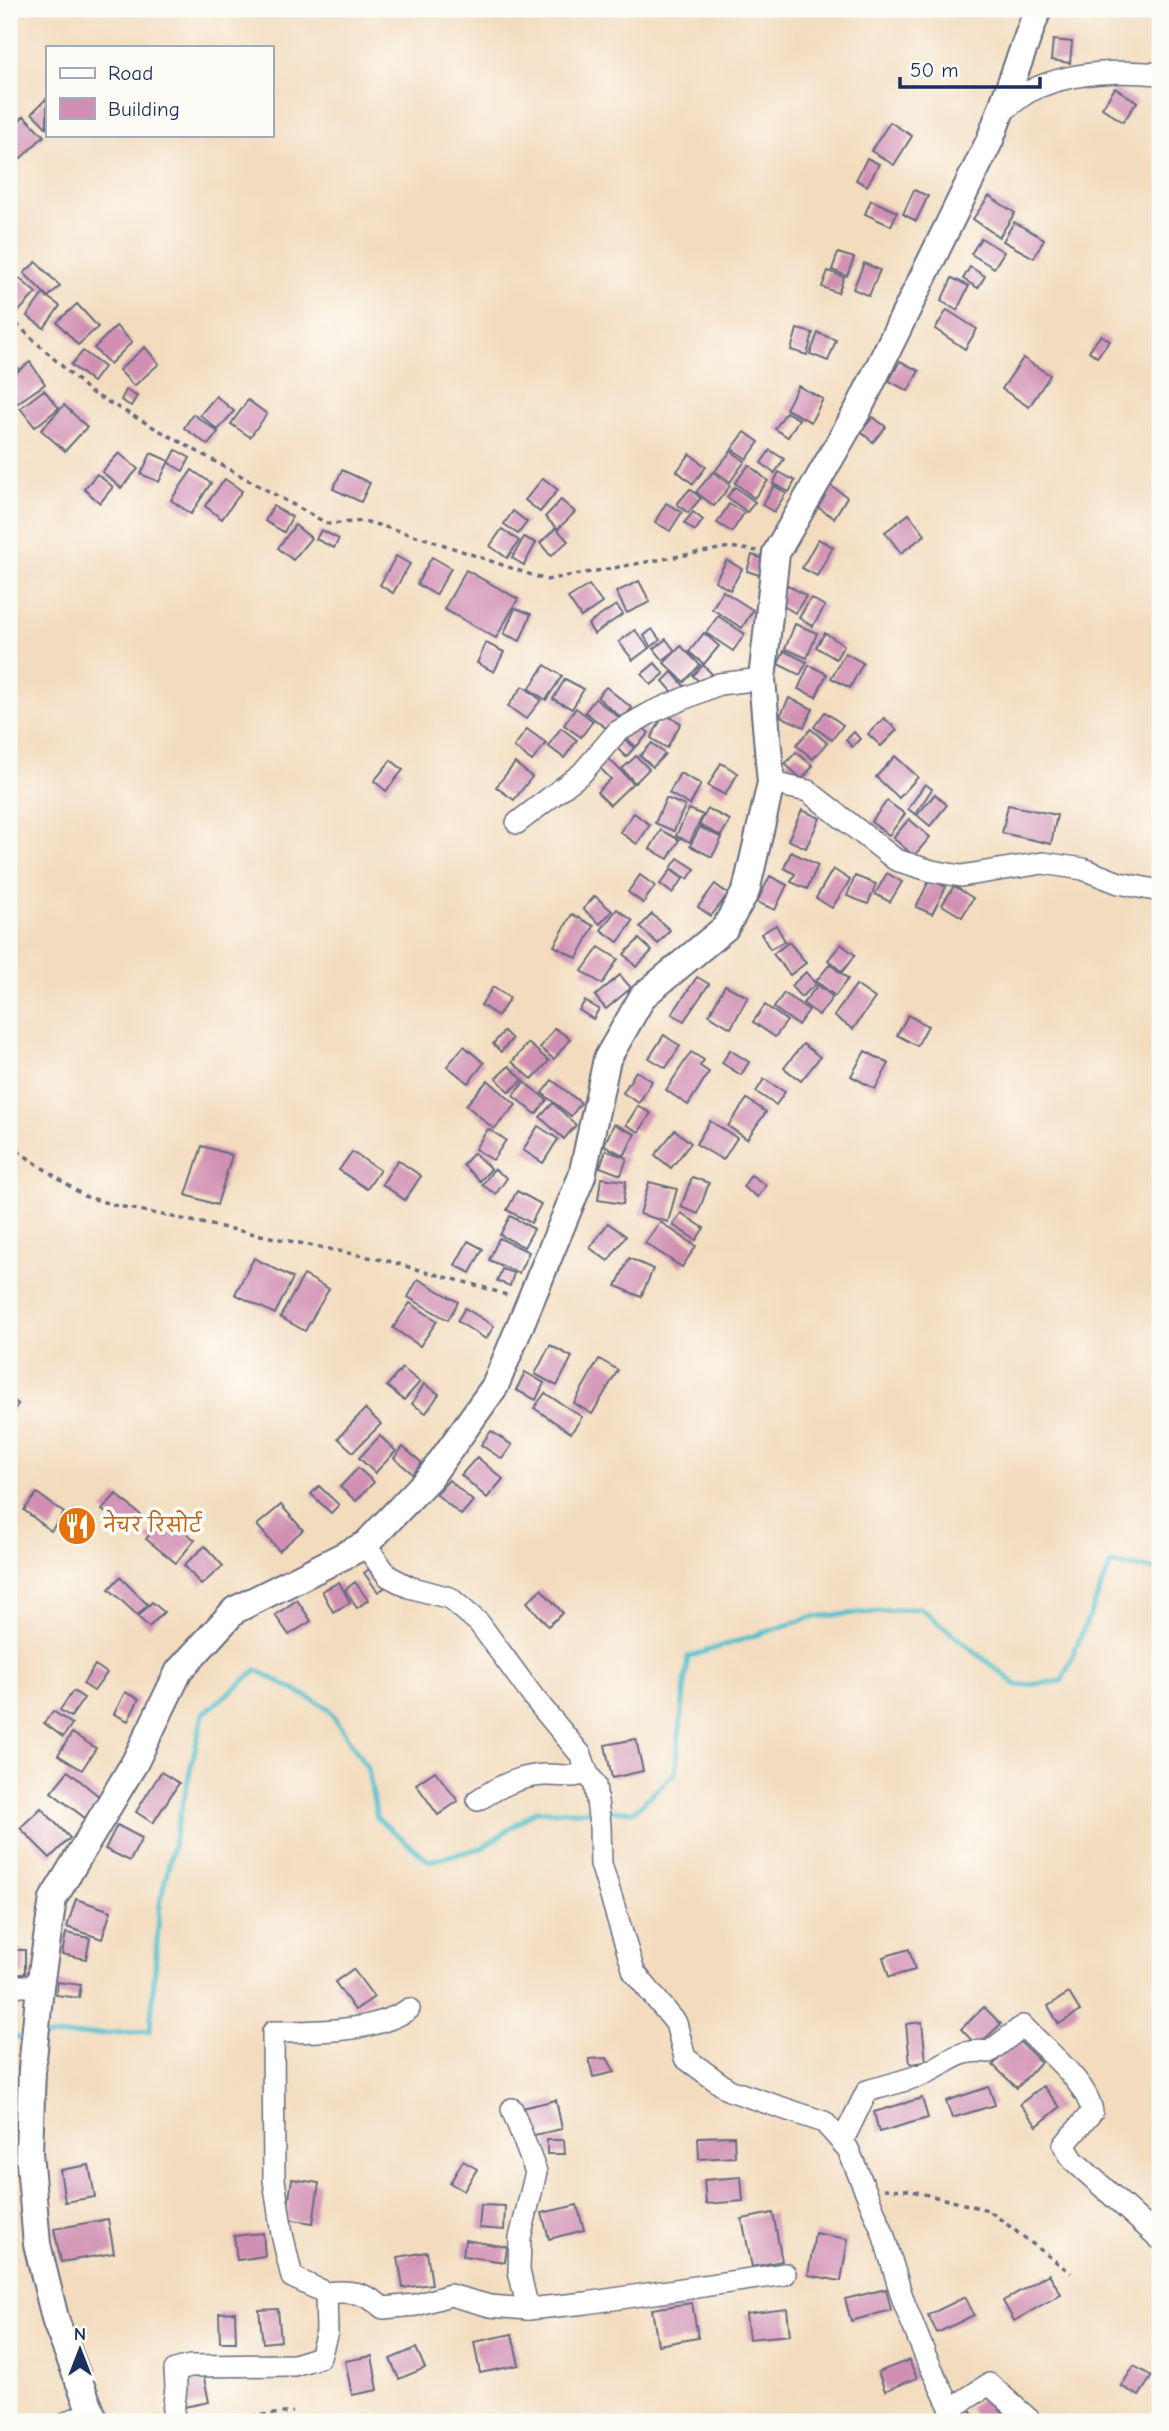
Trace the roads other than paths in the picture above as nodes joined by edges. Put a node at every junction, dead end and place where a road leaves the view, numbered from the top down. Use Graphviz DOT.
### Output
graph roads {
  1 [pos="1038,9"];
  2 [pos="1160,74"];
  3 [pos="999,114"];
  4 [pos="762,679"];
  5 [pos="771,783"];
  6 [pos="517,822"];
  7 [pos="1160,891"];
  8 [pos="365,1545"];
  9 [pos="587,1772"];
  10 [pos="478,1800"];
  11 [pos="9,1986"];
  12 [pos="40,1993"];
  13 [pos="409,2009"];
  14 [pos="512,2109"];
  15 [pos="842,2142"];
  16 [pos="1160,2239"];
  17 [pos="785,2274"];
  18 [pos="326,2293"];
  19 [pos="528,2308"];
  20 [pos="85,2418"];
  21 [pos="172,2422"];
  22 [pos="1032,2422"];
  1 -- 3 [label="street"];
  2 -- 3 [label="street"];
  3 -- 4 [label="street"];
  4 -- 5 [label="street"];
  4 -- 6 [label="street"];
  5 -- 7 [label="street"];
  5 -- 8 [label="street"];
  8 -- 9 [label="street"];
  8 -- 12 [label="street"];
  9 -- 10 [label="street"];
  9 -- 15 [label="street"];
  11 -- 12 [label="street"];
  12 -- 20 [label="street"];
  13 -- 18 [label="street"];
  14 -- 19 [label="street"];
  15 -- 16 [label="street"];
  15 -- 22 [label="street"];
  17 -- 19 [label="street"];
  18 -- 19 [label="street"];
  18 -- 21 [label="street"];
}
